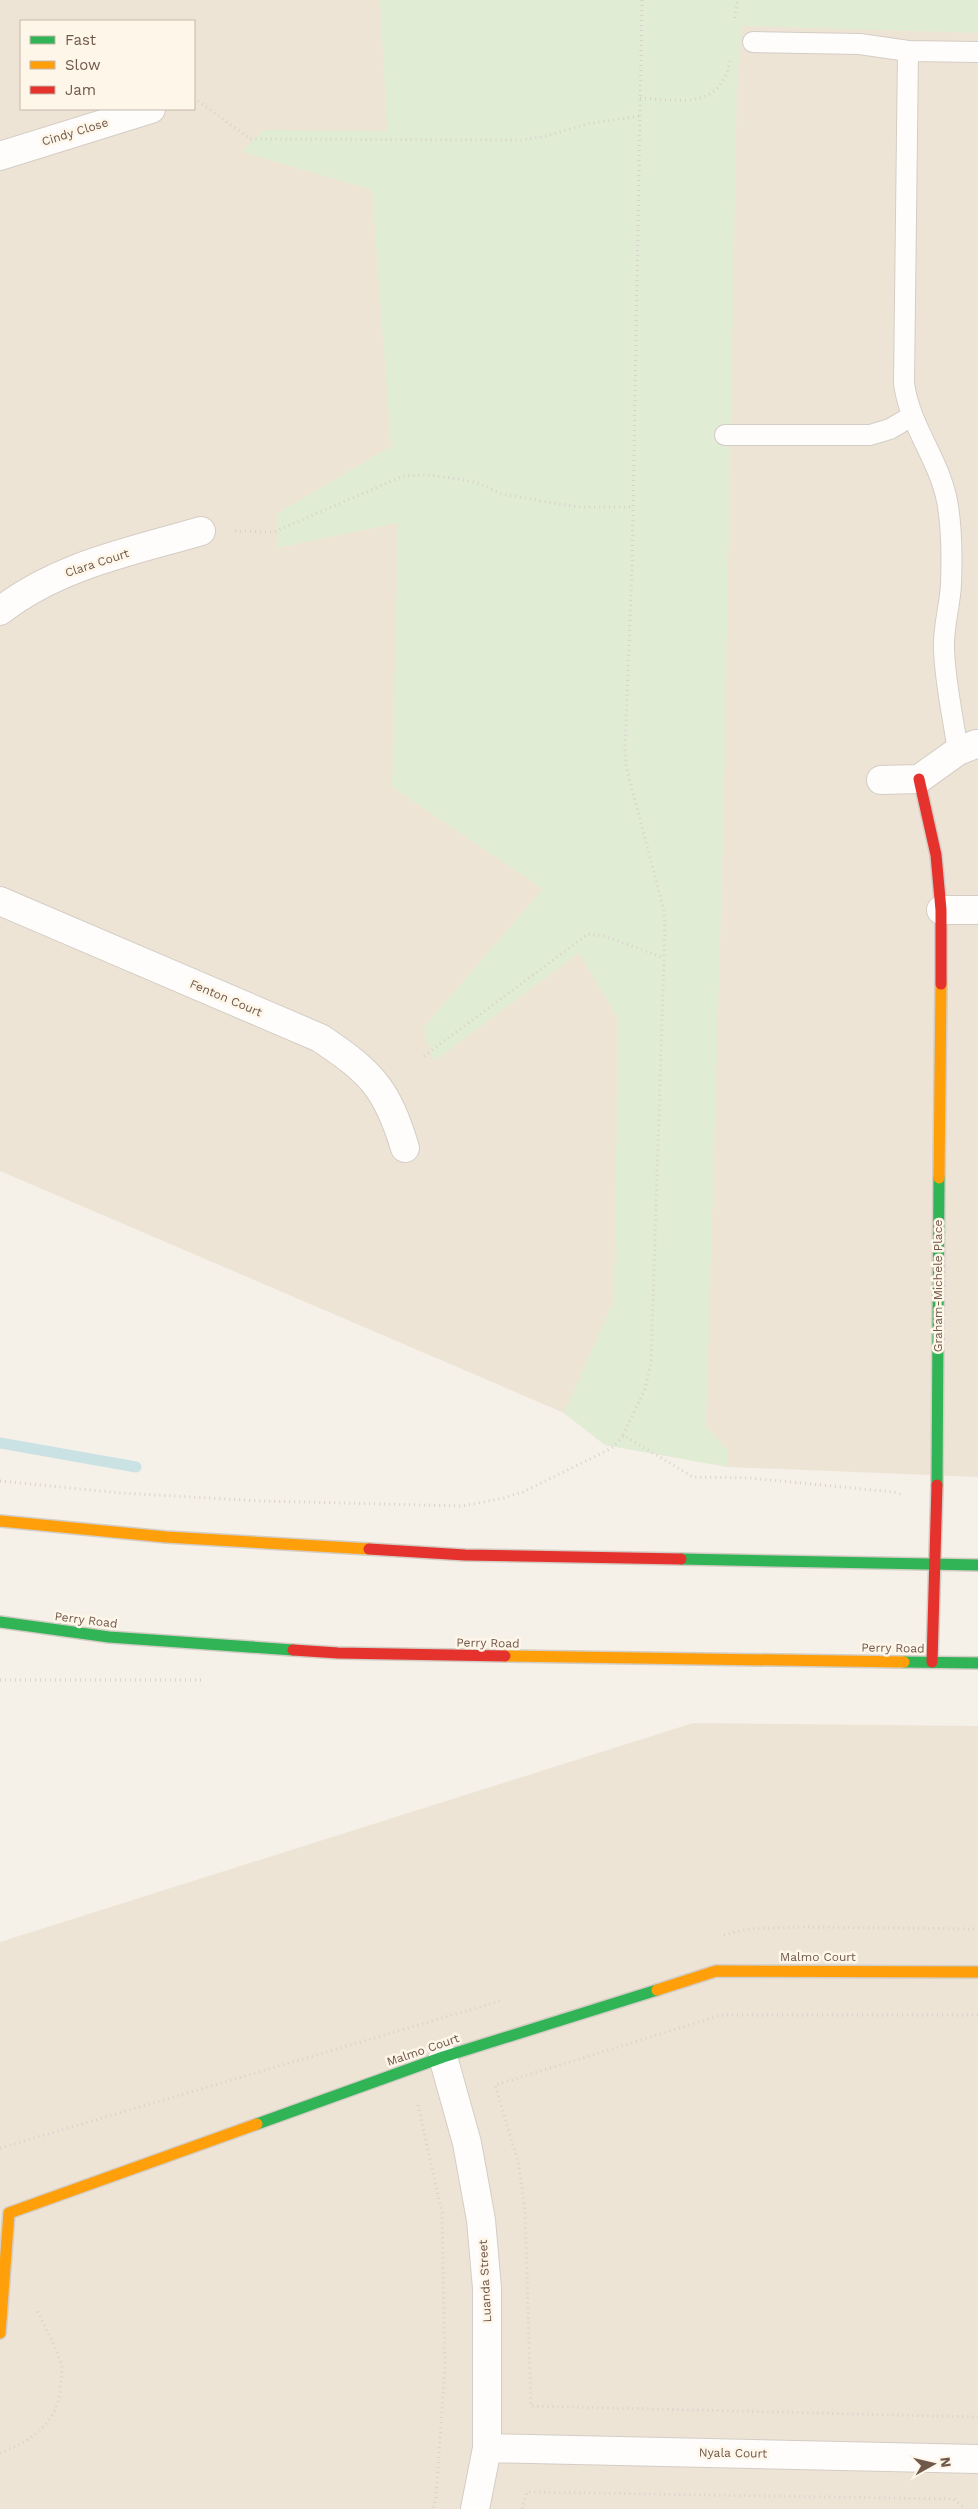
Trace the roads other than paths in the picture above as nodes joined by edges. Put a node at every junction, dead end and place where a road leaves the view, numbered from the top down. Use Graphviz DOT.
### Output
graph roads {
  1 [pos="753,42"];
  2 [pos="908,51"];
  3 [pos="978,52"];
  4 [pos="148,110"];
  5 [pos="0,156"];
  6 [pos="912,416"];
  7 [pos="725,435"];
  8 [pos="201,531"];
  9 [pos="0,611"];
  10 [pos="967,747"];
  11 [pos="919,779"];
  12 [pos="881,780"];
  13 [pos="0,901"];
  14 [pos="941,910"];
  15 [pos="978,910"];
  16 [pos="405,1148"];
  17 [pos="0,1521"];
  18 [pos="935,1563"];
  19 [pos="978,1565"];
  20 [pos="0,1622"];
  21 [pos="932,1662"];
  22 [pos="978,1663"];
  23 [pos="978,1972"];
  24 [pos="443,2057"];
  25 [pos="0,2333"];
  26 [pos="487,2448"];
  27 [pos="978,2459"];
  28 [pos="475,2509"];
  1 -- 2 [label="lane"];
  2 -- 3 [label="lane"];
  2 -- 6 [label="lane"];
  4 -- 5 [label="street, Cindy Close"];
  6 -- 7 [label="lane"];
  6 -- 10 [label="lane"];
  8 -- 9 [label="street, Clara Court"];
  10 -- 11 [label="street"];
  11 -- 12 [label="street"];
  11 -- 14 [label="street, Graham-Michele Place"];
  13 -- 16 [label="street, Fenton Court"];
  14 -- 15 [label="street"];
  14 -- 18 [label="street, Graham-Michele Place"];
  17 -- 18 [label="street"];
  18 -- 19 [label="street"];
  18 -- 21 [label="street, Graham-Michele Place"];
  20 -- 21 [label="street, Perry Road"];
  21 -- 22 [label="street, Perry Road"];
  23 -- 24 [label="street, Malmo Court"];
  24 -- 25 [label="street, Malmo Court"];
  24 -- 26 [label="street, Luanda Street"];
  26 -- 27 [label="street, Nyala Court"];
  26 -- 28 [label="street, Luanda Street"];
}
